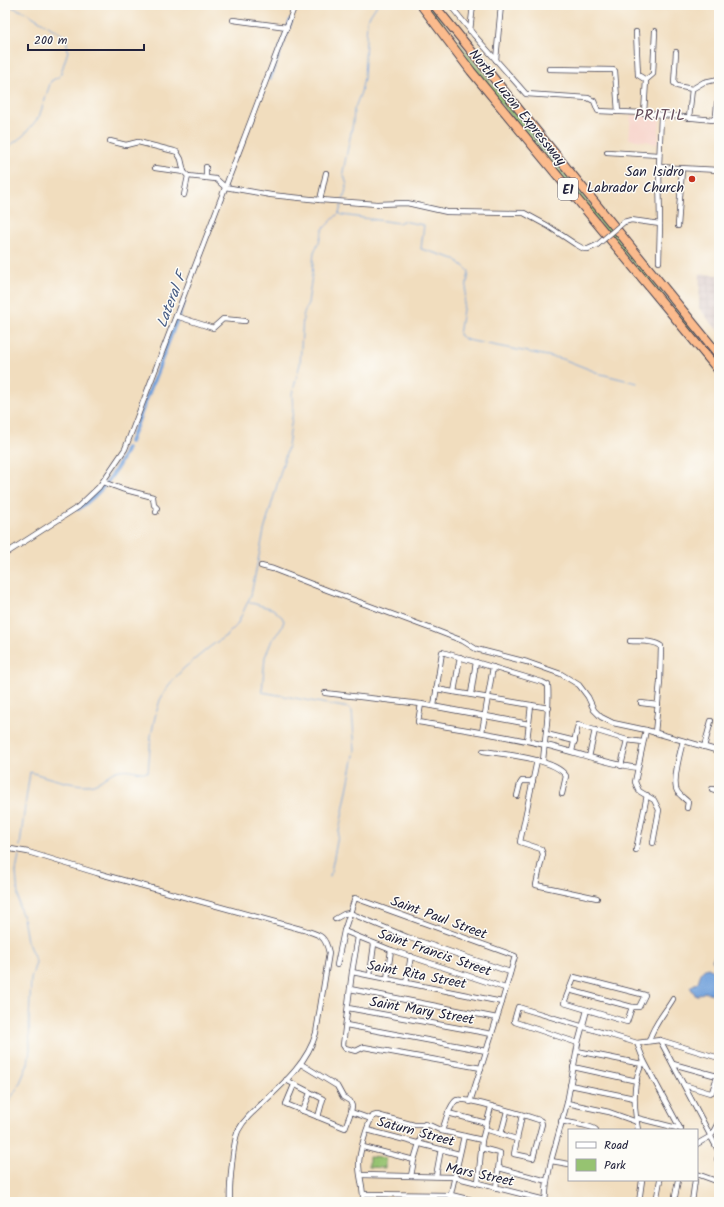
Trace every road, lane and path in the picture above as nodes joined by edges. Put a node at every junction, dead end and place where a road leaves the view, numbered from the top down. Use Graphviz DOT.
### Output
graph roads {
  1 [pos="295,5"];
  2 [pos="421,5"];
  3 [pos="434,5"];
  4 [pos="450,5"];
  5 [pos="473,5"];
  6 [pos="501,5"];
  7 [pos="233,20"];
  8 [pos="287,26"];
  9 [pos="470,31"];
  10 [pos="655,31"];
  11 [pos="636,32"];
  12 [pos="676,52"];
  13 [pos="496,60"];
  14 [pos="549,69"];
  15 [pos="719,79"];
  16 [pos="646,80"];
  17 [pos="692,89"];
  18 [pos="719,103"];
  19 [pos="618,112"];
  20 [pos="644,113"];
  21 [pos="661,115"];
  22 [pos="689,118"];
  23 [pos="110,141"];
  24 [pos="607,152"];
  25 [pos="659,155"];
  26 [pos="659,167"];
  27 [pos="155,168"];
  28 [pos="206,168"];
  29 [pos="682,169"];
  30 [pos="719,170"];
  31 [pos="326,173"];
  32 [pos="186,174"];
  33 [pos="206,178"];
  34 [pos="226,187"];
  35 [pos="184,195"];
  36 [pos="320,200"];
  37 [pos="660,224"];
  38 [pos="678,226"];
  39 [pos="659,262"];
  40 [pos="178,316"];
  41 [pos="245,320"];
  42 [pos="719,355"];
  43 [pos="719,371"];
  44 [pos="105,483"];
  45 [pos="156,512"];
  46 [pos="5,554"];
  47 [pos="261,566"];
  48 [pos="630,641"];
  49 [pos="460,657"];
  50 [pos="476,662"];
  51 [pos="493,667"];
  52 [pos="436,689"];
  53 [pos="454,692"];
  54 [pos="325,693"];
  55 [pos="471,694"];
  56 [pos="488,698"];
  57 [pos="641,702"];
  58 [pos="421,704"];
  59 [pos="531,705"];
  60 [pos="658,705"];
  61 [pos="434,706"];
  62 [pos="549,708"];
  63 [pos="484,716"];
  64 [pos="711,721"];
  65 [pos="529,724"];
  66 [pos="595,730"];
  67 [pos="646,730"];
  68 [pos="482,732"];
  69 [pos="655,733"];
  70 [pos="546,734"];
  71 [pos="628,740"];
  72 [pos="528,741"];
  73 [pos="575,741"];
  74 [pos="683,741"];
  75 [pos="643,742"];
  76 [pos="544,745"];
  77 [pos="704,747"];
  78 [pos="483,751"];
  79 [pos="719,751"];
  80 [pos="572,752"];
  81 [pos="589,757"];
  82 [pos="537,760"];
  83 [pos="543,762"];
  84 [pos="621,766"];
  85 [pos="638,768"];
  86 [pos="533,781"];
  87 [pos="712,789"];
  88 [pos="719,791"];
  89 [pos="562,794"];
  90 [pos="647,795"];
  91 [pos="517,796"];
  92 [pos="687,808"];
  93 [pos="653,843"];
  94 [pos="5,848"];
  95 [pos="636,850"];
  96 [pos="597,898"];
  97 [pos="350,913"];
  98 [pos="335,919"];
  99 [pos="344,931"];
  100 [pos="358,936"];
  101 [pos="374,944"];
  102 [pos="391,950"];
  103 [pos="411,956"];
  104 [pos="337,965"];
  105 [pos="352,972"];
  106 [pos="510,972"];
  107 [pos="370,975"];
  108 [pos="387,979"];
  109 [pos="406,982"];
  110 [pos="505,988"];
  111 [pos="350,990"];
  112 [pos="569,990"];
  113 [pos="673,999"];
  114 [pos="502,1002"];
  115 [pos="632,1007"];
  116 [pos="348,1008"];
  117 [pos="587,1010"];
  118 [pos="497,1018"];
  119 [pos="346,1025"];
  120 [pos="583,1026"];
  121 [pos="492,1034"];
  122 [pos="660,1040"];
  123 [pos="649,1041"];
  124 [pos="578,1042"];
  125 [pos="637,1043"];
  126 [pos="486,1051"];
  127 [pos="577,1051"];
  128 [pos="719,1058"];
  129 [pos="643,1063"];
  130 [pos="301,1064"];
  131 [pos="673,1064"];
  132 [pos="573,1067"];
  133 [pos="481,1068"];
  134 [pos="718,1074"];
  135 [pos="286,1080"];
  136 [pos="637,1080"];
  137 [pos="294,1085"];
  138 [pos="570,1085"];
  139 [pos="684,1085"];
  140 [pos="310,1093"];
  141 [pos="634,1098"];
  142 [pos="470,1102"];
  143 [pos="566,1103"];
  144 [pos="490,1107"];
  145 [pos="507,1110"];
  146 [pos="303,1111"];
  147 [pos="351,1112"];
  148 [pos="448,1113"];
  149 [pos="522,1115"];
  150 [pos="318,1117"];
  151 [pos="372,1117"];
  152 [pos="637,1120"];
  153 [pos="561,1121"];
  154 [pos="719,1121"];
  155 [pos="486,1123"];
  156 [pos="424,1124"];
  157 [pos="578,1128"];
  158 [pos="595,1129"];
  159 [pos="638,1129"];
  160 [pos="677,1129"];
  161 [pos="680,1129"];
  162 [pos="367,1130"];
  163 [pos="485,1130"];
  164 [pos="442,1131"];
  165 [pos="501,1134"];
  166 [pos="464,1136"];
  167 [pos="711,1136"];
  168 [pos="516,1139"];
  169 [pos="482,1140"];
  170 [pos="698,1143"];
  171 [pos="419,1144"];
  172 [pos="363,1147"];
  173 [pos="481,1148"];
  174 [pos="441,1150"];
  175 [pos="719,1152"];
  176 [pos="459,1154"];
  177 [pos="719,1155"];
  178 [pos="414,1160"];
  179 [pos="551,1161"];
  180 [pos="719,1162"];
  181 [pos="568,1164"];
  182 [pos="499,1168"];
  183 [pos="698,1174"];
  184 [pos="360,1175"];
  185 [pos="411,1176"];
  186 [pos="436,1176"];
  187 [pos="454,1177"];
  188 [pos="547,1181"];
  189 [pos="642,1181"];
  190 [pos="660,1181"];
  191 [pos="678,1181"];
  192 [pos="695,1181"];
  193 [pos="719,1182"];
  194 [pos="478,1183"];
  195 [pos="496,1188"];
  196 [pos="364,1194"];
  197 [pos="451,1195"];
  198 [pos="545,1201"];
  199 [pos="230,1202"];
  200 [pos="362,1202"];
  201 [pos="449,1202"];
  202 [pos="480,1202"];
  203 [pos="639,1202"];
  204 [pos="656,1202"];
  205 [pos="674,1202"];
  206 [pos="692,1202"];
  1 -- 8 [label="street"];
  2 -- 43 [label="highway, North Luzon Expressway / E1"];
  3 -- 42 [label="highway, North Luzon Expressway / E1"];
  4 -- 9 [label="street"];
  5 -- 9 [label="street"];
  6 -- 13 [label="street"];
  7 -- 8 [label="street"];
  8 -- 34 [label="street"];
  9 -- 13 [label="street"];
  10 -- 16 [label="street"];
  11 -- 16 [label="street"];
  12 -- 17 [label="street"];
  13 -- 19 [label="street"];
  14 -- 19 [label="street"];
  15 -- 17 [label="street"];
  16 -- 20 [label="street"];
  17 -- 22 [label="street"];
  18 -- 22 [label="street"];
  19 -- 20 [label="street"];
  20 -- 21 [label="street"];
  21 -- 22 [label="street"];
  21 -- 25 [label="street"];
  23 -- 32 [label="street"];
  24 -- 25 [label="street"];
  25 -- 26 [label="street"];
  26 -- 29 [label="street"];
  26 -- 37 [label="street"];
  27 -- 32 [label="street"];
  28 -- 33 [label="street"];
  29 -- 30 [label="street"];
  29 -- 38 [label="street"];
  31 -- 36 [label="street"];
  32 -- 33 [label="street"];
  32 -- 35 [label="street"];
  33 -- 34 [label="street"];
  34 -- 36 [label="street"];
  34 -- 40 [label="street"];
  36 -- 37 [label="street, bridge"];
  37 -- 39 [label="street"];
  40 -- 41 [label="street"];
  40 -- 44 [label="street"];
  44 -- 45 [label="street"];
  44 -- 46 [label="street"];
  47 -- 67 [label="street"];
  48 -- 60 [label="street"];
  49 -- 50 [label="street"];
  49 -- 52 [label="street"];
  49 -- 53 [label="street"];
  50 -- 51 [label="street"];
  50 -- 55 [label="street"];
  51 -- 56 [label="street"];
  51 -- 62 [label="street"];
  52 -- 53 [label="street"];
  52 -- 61 [label="street"];
  53 -- 55 [label="street"];
  54 -- 58 [label="street"];
  55 -- 56 [label="street"];
  56 -- 59 [label="street"];
  56 -- 63 [label="street"];
  57 -- 60 [label="street"];
  58 -- 61 [label="street"];
  58 -- 68 [label="street"];
  59 -- 62 [label="street"];
  59 -- 65 [label="street"];
  60 -- 69 [label="street"];
  61 -- 63 [label="street"];
  62 -- 70 [label="street"];
  63 -- 65 [label="street"];
  63 -- 68 [label="street"];
  64 -- 77 [label="street"];
  65 -- 72 [label="street"];
  66 -- 71 [label="street"];
  66 -- 73 [label="street"];
  66 -- 81 [label="street"];
  67 -- 69 [label="street"];
  67 -- 75 [label="street"];
  68 -- 72 [label="street"];
  69 -- 74 [label="street"];
  70 -- 73 [label="street"];
  70 -- 76 [label="street"];
  71 -- 75 [label="street"];
  71 -- 84 [label="street"];
  72 -- 76 [label="street"];
  73 -- 80 [label="street"];
  74 -- 77 [label="street"];
  74 -- 92 [label="street"];
  75 -- 85 [label="street"];
  76 -- 80 [label="street"];
  76 -- 83 [label="street"];
  77 -- 79 [label="street"];
  78 -- 82 [label="street"];
  80 -- 81 [label="street"];
  81 -- 84 [label="street"];
  82 -- 83 [label="street"];
  82 -- 86 [label="street"];
  83 -- 89 [label="street"];
  84 -- 85 [label="street"];
  85 -- 90 [label="street"];
  86 -- 91 [label="street"];
  86 -- 96 [label="street"];
  87 -- 88 [label="street"];
  90 -- 93 [label="street"];
  90 -- 95 [label="street"];
  94 -- 130 [label="street"];
  97 -- 98 [label="street"];
  97 -- 99 [label="street"];
  97 -- 106 [label="street"];
  97 -- 106 [label="street, Saint Paul Street"];
  99 -- 100 [label="street, Saint Francis Street"];
  99 -- 104 [label="street"];
  100 -- 101 [label="street, Saint Francis Street"];
  100 -- 105 [label="street"];
  101 -- 102 [label="street, Saint Francis Street"];
  101 -- 107 [label="street"];
  102 -- 103 [label="street, Saint Francis Street"];
  102 -- 108 [label="street"];
  103 -- 109 [label="street"];
  103 -- 110 [label="street, Saint Francis Street"];
  105 -- 107 [label="street, Saint Rita Street"];
  105 -- 111 [label="street"];
  106 -- 110 [label="street"];
  107 -- 108 [label="street, Saint Rita Street"];
  108 -- 109 [label="street, Saint Rita Street"];
  109 -- 114 [label="street, Saint Rita Street"];
  110 -- 114 [label="street"];
  111 -- 116 [label="street"];
  111 -- 118 [label="street"];
  112 -- 115 [label="street"];
  112 -- 115 [label="street"];
  112 -- 117 [label="street"];
  113 -- 123 [label="street"];
  114 -- 118 [label="street"];
  115 -- 117 [label="street"];
  116 -- 119 [label="street"];
  116 -- 121 [label="street, Saint Mary Street"];
  117 -- 120 [label="street"];
  118 -- 121 [label="street"];
  119 -- 126 [label="street"];
  119 -- 133 [label="street"];
  120 -- 124 [label="street"];
  120 -- 124 [label="street"];
  120 -- 125 [label="street"];
  121 -- 126 [label="street"];
  122 -- 123 [label="street"];
  122 -- 128 [label="street"];
  122 -- 131 [label="street"];
  123 -- 125 [label="street"];
  124 -- 127 [label="street"];
  125 -- 129 [label="street"];
  126 -- 133 [label="street"];
  127 -- 129 [label="street"];
  127 -- 132 [label="street"];
  129 -- 136 [label="street"];
  129 -- 161 [label="street"];
  130 -- 135 [label="street"];
  130 -- 147 [label="street"];
  131 -- 134 [label="street"];
  131 -- 139 [label="street"];
  132 -- 136 [label="street"];
  132 -- 138 [label="street"];
  133 -- 142 [label="street"];
  134 -- 139 [label="street"];
  135 -- 137 [label="street"];
  135 -- 199 [label="street"];
  136 -- 141 [label="street"];
  137 -- 140 [label="street"];
  137 -- 146 [label="street"];
  138 -- 141 [label="street"];
  138 -- 143 [label="street"];
  139 -- 167 [label="street"];
  140 -- 146 [label="street"];
  140 -- 150 [label="street"];
  141 -- 152 [label="street"];
  142 -- 144 [label="street"];
  142 -- 148 [label="street"];
  143 -- 152 [label="street"];
  143 -- 153 [label="street"];
  144 -- 145 [label="street"];
  144 -- 155 [label="street"];
  145 -- 149 [label="street"];
  145 -- 165 [label="street"];
  146 -- 150 [label="street"];
  147 -- 150 [label="street"];
  147 -- 151 [label="street"];
  148 -- 155 [label="street"];
  148 -- 164 [label="street"];
  149 -- 168 [label="street"];
  149 -- 168 [label="street"];
  151 -- 156 [label="street"];
  151 -- 162 [label="street"];
  152 -- 159 [label="street"];
  152 -- 160 [label="street"];
  153 -- 157 [label="street"];
  153 -- 179 [label="street"];
  154 -- 167 [label="street"];
  155 -- 163 [label="street"];
  156 -- 164 [label="street"];
  156 -- 171 [label="street"];
  157 -- 158 [label="street"];
  162 -- 171 [label="street, Saturn Street"];
  162 -- 172 [label="street"];
  163 -- 165 [label="street"];
  163 -- 169 [label="street"];
  164 -- 166 [label="street"];
  165 -- 168 [label="street"];
  166 -- 169 [label="street"];
  166 -- 176 [label="street"];
  167 -- 170 [label="street"];
  167 -- 175 [label="street"];
  169 -- 173 [label="street"];
  171 -- 174 [label="street, Saturn Street"];
  171 -- 178 [label="street"];
  172 -- 178 [label="street"];
  172 -- 184 [label="street"];
  173 -- 182 [label="street"];
  173 -- 194 [label="street"];
  174 -- 176 [label="street, Saturn Street"];
  174 -- 186 [label="street"];
  176 -- 187 [label="street"];
  177 -- 180 [label="street"];
  178 -- 185 [label="street"];
  179 -- 181 [label="street"];
  179 -- 188 [label="street"];
  182 -- 188 [label="street"];
  182 -- 195 [label="street"];
  183 -- 193 [label="street"];
  184 -- 185 [label="street, Mars Street"];
  184 -- 196 [label="street"];
  185 -- 186 [label="street, Mars Street"];
  186 -- 187 [label="street, Mars Street"];
  187 -- 194 [label="street, Mars Street"];
  187 -- 197 [label="street"];
  188 -- 198 [label="street"];
  189 -- 203 [label="street"];
  190 -- 204 [label="street"];
  191 -- 205 [label="street"];
  192 -- 206 [label="street"];
  194 -- 195 [label="street, Mars Street"];
  195 -- 198 [label="street, Mars Street"];
  196 -- 197 [label="street"];
  196 -- 200 [label="street"];
  197 -- 201 [label="street"];
  197 -- 202 [label="street"];
}
